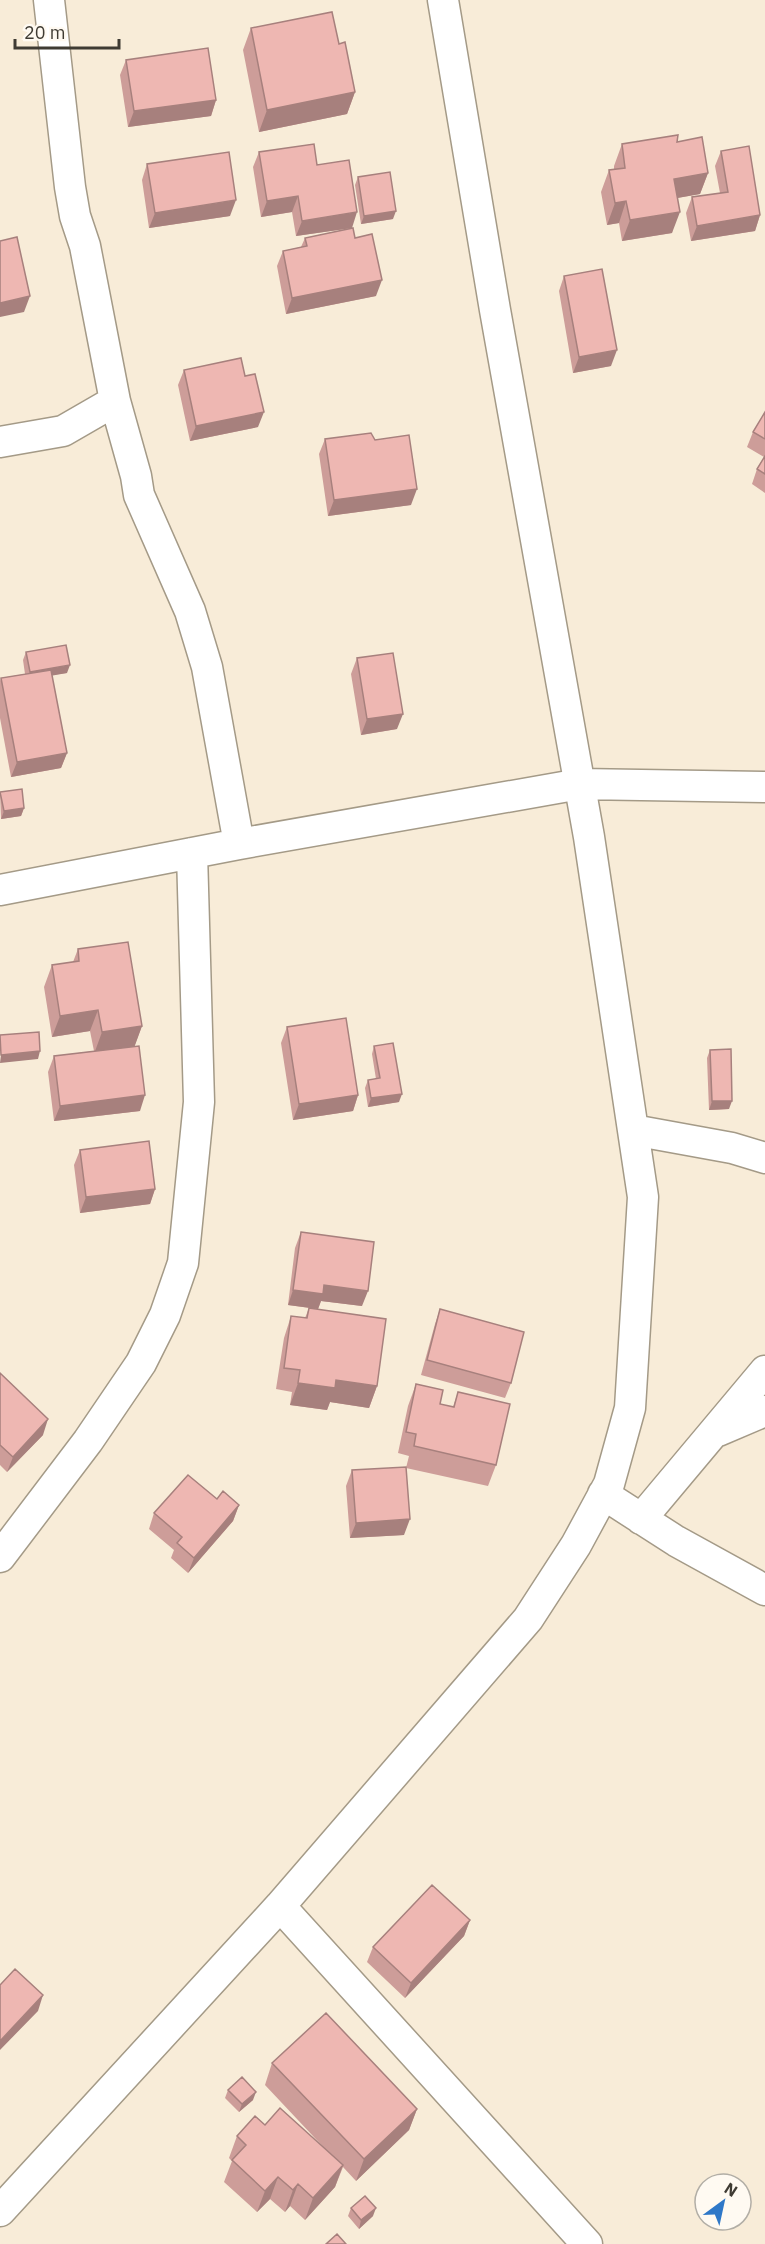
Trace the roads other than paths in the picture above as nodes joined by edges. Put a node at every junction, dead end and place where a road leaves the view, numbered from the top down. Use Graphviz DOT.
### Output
graph roads {
  1 [pos="49,0"];
  2 [pos="443,0"];
  3 [pos="115,401"];
  4 [pos="0,442"];
  5 [pos="580,784"];
  6 [pos="765,788"];
  7 [pos="239,844"];
  8 [pos="192,853"];
  9 [pos="0,890"];
  10 [pos="633,1130"];
  11 [pos="765,1158"];
  12 [pos="765,1371"];
  13 [pos="765,1411"];
  14 [pos="713,1433"];
  15 [pos="603,1494"];
  16 [pos="641,1519"];
  17 [pos="0,1557"];
  18 [pos="765,1590"];
  19 [pos="280,1906"];
  20 [pos="0,2211"];
  21 [pos="587,2244"];
  1 -- 3 [label="street"];
  2 -- 5 [label="street"];
  3 -- 4 [label="street"];
  3 -- 7 [label="street"];
  5 -- 6 [label="street"];
  5 -- 7 [label="street"];
  5 -- 10 [label="street"];
  7 -- 8 [label="street"];
  8 -- 9 [label="street"];
  8 -- 17 [label="street"];
  10 -- 11 [label="street"];
  10 -- 15 [label="street"];
  12 -- 14 [label="street"];
  13 -- 14 [label="street"];
  14 -- 16 [label="street"];
  15 -- 16 [label="street"];
  15 -- 19 [label="street"];
  16 -- 18 [label="street"];
  19 -- 20 [label="street"];
  19 -- 21 [label="street"];
}
